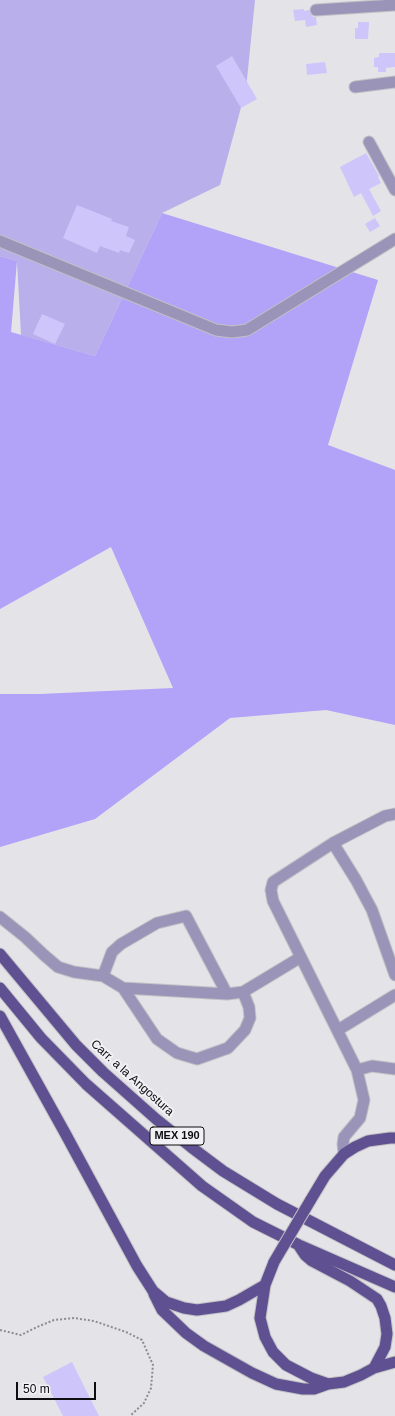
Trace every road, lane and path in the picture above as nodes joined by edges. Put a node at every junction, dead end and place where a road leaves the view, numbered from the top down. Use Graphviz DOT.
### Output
graph roads {
  1 [pos="395,4"];
  2 [pos="316,10"];
  3 [pos="395,82"];
  4 [pos="355,86"];
  5 [pos="369,142"];
  6 [pos="395,190"];
  7 [pos="395,239"];
  8 [pos="0,241"];
  9 [pos="395,814"];
  10 [pos="333,843"];
  11 [pos="0,917"];
  12 [pos="0,954"];
  13 [pos="301,957"];
  14 [pos="395,975"];
  15 [pos="103,976"];
  16 [pos="0,988"];
  17 [pos="123,988"];
  18 [pos="243,992"];
  19 [pos="227,994"];
  20 [pos="395,995"];
  21 [pos="0,1016"];
  22 [pos="338,1030"];
  23 [pos="395,1069"];
  24 [pos="357,1070"];
  25 [pos="395,1138"];
  26 [pos="344,1154"];
  27 [pos="299,1245"];
  28 [pos="395,1265"];
  29 [pos="265,1285"];
  30 [pos="395,1287"];
  31 [pos="153,1292"];
  32 [pos="0,1330"];
  33 [pos="395,1362"];
  34 [pos="374,1368"];
  35 [pos="328,1384"];
  36 [pos="130,1416"];
  1 -- 2 [label="street"];
  3 -- 4 [label="street"];
  5 -- 6 [label="street"];
  7 -- 8 [label="street"];
  9 -- 10 [label="street"];
  10 -- 13 [label="street"];
  10 -- 14 [label="street"];
  11 -- 15 [label="street"];
  12 -- 28 [label="main road, Carr. a la Angostura / MEX 190"];
  13 -- 18 [label="street"];
  13 -- 22 [label="street"];
  15 -- 17 [label="street"];
  15 -- 19 [label="street"];
  16 -- 27 [label="main road, MEX 190"];
  17 -- 18 [label="street"];
  17 -- 19 [label="street"];
  18 -- 19 [label="street"];
  20 -- 22 [label="street"];
  21 -- 31 [label="main road"];
  22 -- 24 [label="street"];
  23 -- 24 [label="street"];
  24 -- 26 [label="street"];
  25 -- 26 [label="main road"];
  26 -- 29 [label="main road, bridge"];
  27 -- 30 [label="main road, MEX 190"];
  27 -- 34 [label="main road"];
  29 -- 31 [label="main road"];
  29 -- 35 [label="main road"];
  31 -- 35 [label="main road"];
  32 -- 36 [label="path"];
  33 -- 34 [label="main road"];
  34 -- 35 [label="main road"];
}
